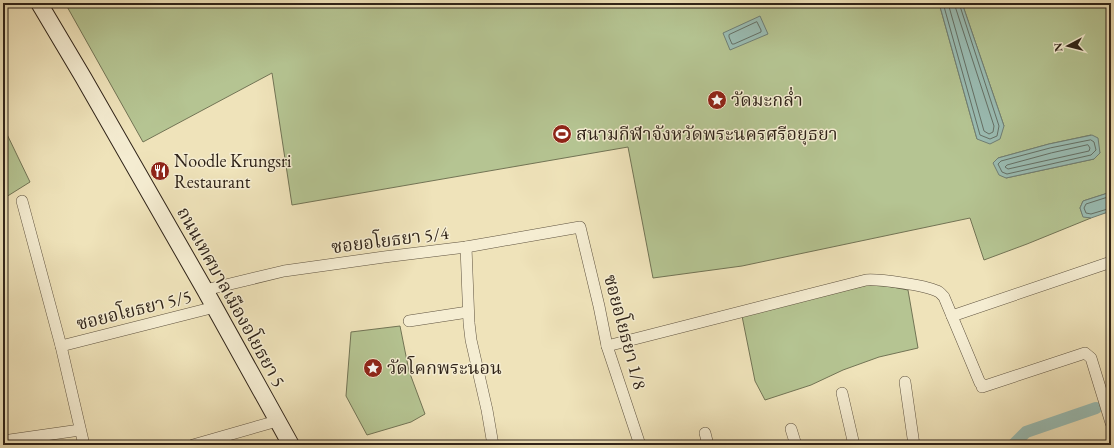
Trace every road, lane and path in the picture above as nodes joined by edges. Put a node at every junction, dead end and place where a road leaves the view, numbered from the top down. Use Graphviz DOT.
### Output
graph roads {
  1 [pos="39,3"];
  2 [pos="22,201"];
  3 [pos="580,227"];
  4 [pos="466,247"];
  5 [pos="1111,262"];
  6 [pos="205,290"];
  7 [pos="215,307"];
  8 [pos="468,312"];
  9 [pos="952,316"];
  10 [pos="409,321"];
  11 [pos="61,346"];
  12 [pos="607,346"];
  13 [pos="905,382"];
  14 [pos="842,393"];
  15 [pos="277,421"];
  16 [pos="1111,423"];
  17 [pos="791,429"];
  18 [pos="80,430"];
  19 [pos="705,433"];
  20 [pos="3,441"];
  21 [pos="84,445"];
  22 [pos="193,445"];
  23 [pos="291,445"];
  24 [pos="493,445"];
  25 [pos="640,445"];
  26 [pos="708,445"];
  27 [pos="796,445"];
  28 [pos="854,445"];
  29 [pos="914,445"];
  1 -- 6 [label="street, ถนนเทศบาลเมืองอโยธยา 5"];
  2 -- 11 [label="street"];
  3 -- 4 [label="street, ซอยอโยธยา 5/4"];
  3 -- 12 [label="street, ซอยอโยธยา 1/8"];
  4 -- 6 [label="street, ซอยอโยธยา 5/4"];
  4 -- 8 [label="street"];
  5 -- 9 [label="street"];
  6 -- 7 [label="street, ถนนเทศบาลเมืองอโยธยา 5"];
  7 -- 11 [label="street, ซอยอโยธยา 5/5"];
  7 -- 15 [label="street, ถนนเทศบาลเมืองอโยธยา 5"];
  8 -- 10 [label="street"];
  8 -- 24 [label="street"];
  9 -- 12 [label="street"];
  9 -- 16 [label="street"];
  11 -- 18 [label="street"];
  12 -- 25 [label="street, ซอยอโยธยา 1/8"];
  13 -- 29 [label="street"];
  14 -- 28 [label="street"];
  15 -- 22 [label="street"];
  15 -- 23 [label="street, ถนนเทศบาลเมืองอโยธยา 5"];
  17 -- 27 [label="street"];
  18 -- 20 [label="street"];
  18 -- 21 [label="street"];
  19 -- 26 [label="street"];
}
